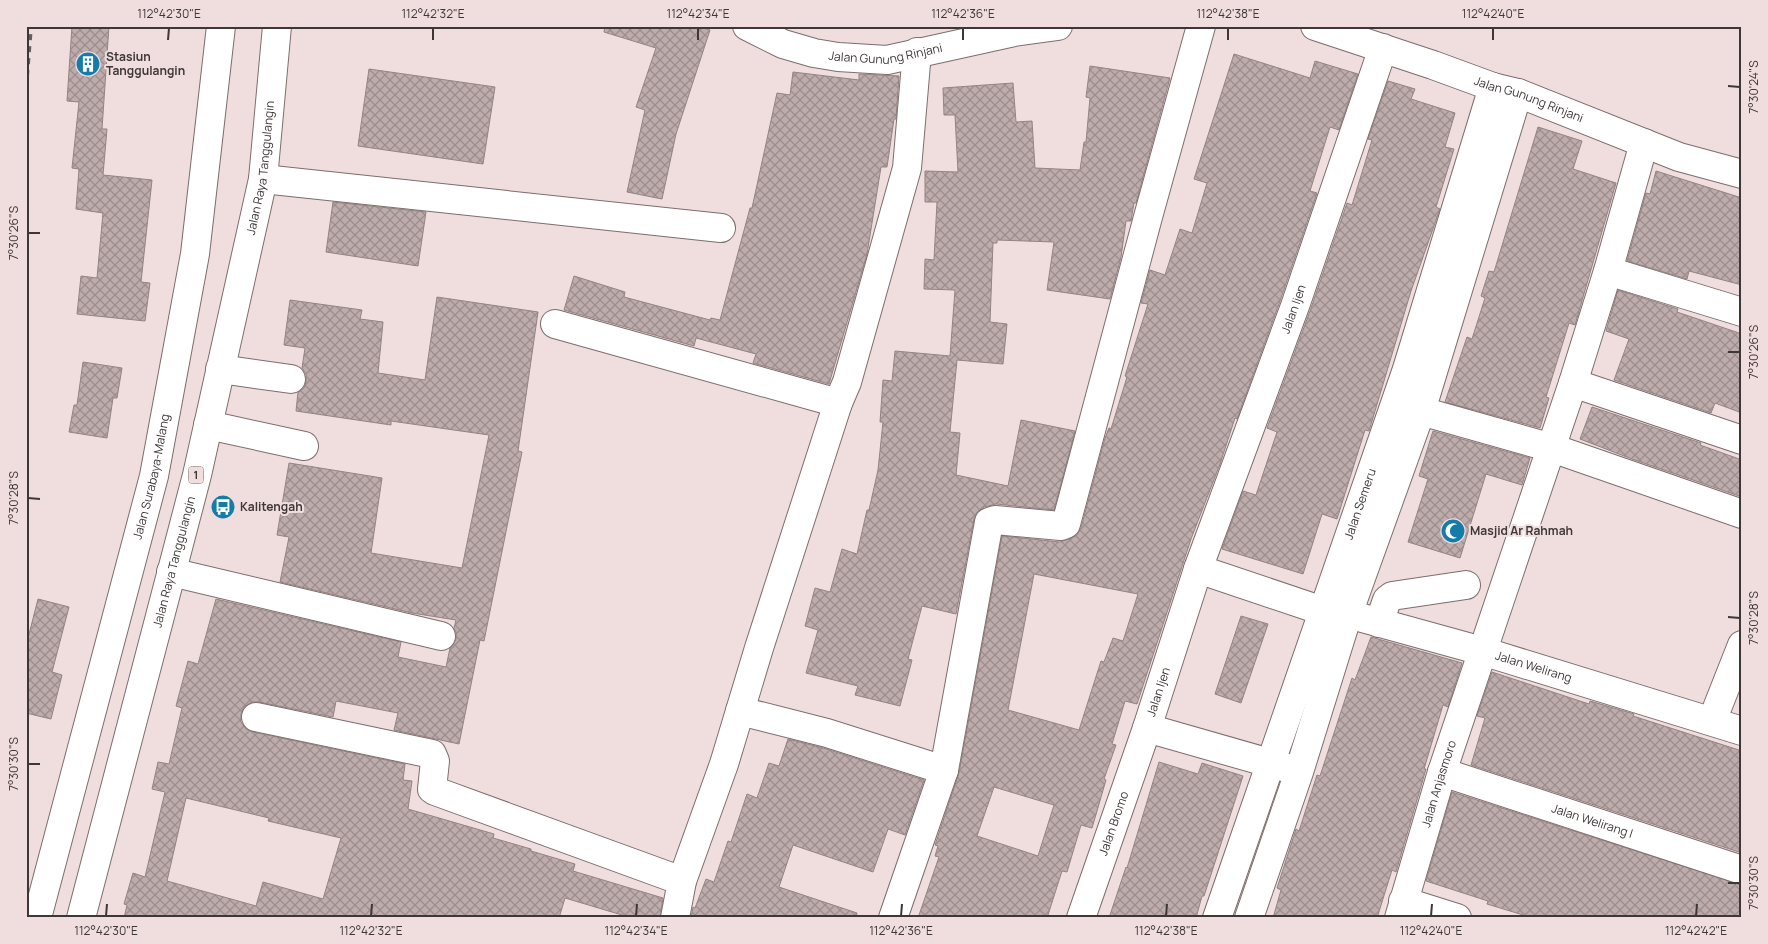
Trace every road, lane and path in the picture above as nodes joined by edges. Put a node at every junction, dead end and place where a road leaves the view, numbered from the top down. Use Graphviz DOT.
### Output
graph roads {
  1 [pos="221,26"];
  2 [pos="277,26"];
  3 [pos="747,26"];
  4 [pos="1058,26"];
  5 [pos="1201,26"];
  6 [pos="1315,26"];
  7 [pos="1383,48"];
  8 [pos="917,52"];
  9 [pos="1506,90"];
  10 [pos="1644,143"];
  11 [pos="1742,174"];
  12 [pos="263,179"];
  13 [pos="721,228"];
  14 [pos="1608,271"];
  15 [pos="1742,312"];
  16 [pos="555,324"];
  17 [pos="220,369"];
  18 [pos="291,378"];
  19 [pos="1573,383"];
  20 [pos="838,403"];
  21 [pos="1421,411"];
  22 [pos="208,425"];
  23 [pos="1742,440"];
  24 [pos="304,446"];
  25 [pos="1552,448"];
  26 [pos="1742,514"];
  27 [pos="1198,569"];
  28 [pos="171,572"];
  29 [pos="1466,585"];
  30 [pos="1336,613"];
  31 [pos="1379,623"];
  32 [pos="441,636"];
  33 [pos="1742,645"];
  34 [pos="1482,651"];
  35 [pos="740,710"];
  36 [pos="256,717"];
  37 [pos="1712,721"];
  38 [pos="1147,728"];
  39 [pos="1742,731"];
  40 [pos="1270,763"];
  41 [pos="944,770"];
  42 [pos="1299,772"];
  43 [pos="1442,772"];
  44 [pos="1742,870"];
  45 [pos="682,881"];
  46 [pos="1401,909"];
  47 [pos="37,918"];
  48 [pos="81,918"];
  49 [pos="675,918"];
  50 [pos="893,918"];
  51 [pos="1081,918"];
  52 [pos="1217,918"];
  53 [pos="1249,918"];
  54 [pos="1457,918"];
  1 -- 47 [label="main road, Jalan Surabaya-Malang"];
  2 -- 12 [label="main road, Jalan Raya Tanggulangin / 1"];
  3 -- 8 [label="main road, Jalan Gunung Rinjani"];
  4 -- 8 [label="main road, Jalan Gunung Rinjani"];
  5 -- 41 [label="main road"];
  6 -- 7 [label="main road, Jalan Gunung Rinjani"];
  7 -- 9 [label="main road, Jalan Gunung Rinjani"];
  7 -- 27 [label="main road, Jalan Ijen"];
  8 -- 20 [label="main road"];
  9 -- 10 [label="main road, Jalan Gunung Rinjani"];
  9 -- 21 [label="main road, Jalan Semeru"];
  9 -- 30 [label="main road, Jalan Semeru"];
  10 -- 11 [label="main road, Jalan Gunung Rinjani"];
  10 -- 14 [label="main road, Jalan Anjasmoro"];
  12 -- 13 [label="main road"];
  12 -- 17 [label="main road, Jalan Raya Tanggulangin / 1"];
  14 -- 15 [label="main road"];
  14 -- 19 [label="main road, Jalan Anjasmoro"];
  16 -- 20 [label="main road"];
  17 -- 18 [label="main road"];
  17 -- 22 [label="main road, Jalan Raya Tanggulangin / 1"];
  19 -- 23 [label="main road"];
  19 -- 25 [label="main road, Jalan Anjasmoro"];
  20 -- 35 [label="main road"];
  21 -- 25 [label="main road"];
  21 -- 30 [label="main road, Jalan Semeru"];
  22 -- 24 [label="main road"];
  22 -- 28 [label="main road, Jalan Raya Tanggulangin / 1"];
  25 -- 26 [label="main road"];
  25 -- 34 [label="main road, Jalan Anjasmoro"];
  27 -- 30 [label="main road"];
  27 -- 38 [label="main road, Jalan Ijen"];
  28 -- 32 [label="main road"];
  28 -- 48 [label="main road, Jalan Raya Tanggulangin / 1"];
  29 -- 31 [label="main road"];
  30 -- 31 [label="main road, Jalan Welirang"];
  30 -- 40 [label="main road, Jalan Semeru"];
  30 -- 42 [label="main road, Jalan Semeru"];
  31 -- 34 [label="main road, Jalan Welirang"];
  33 -- 37 [label="main road"];
  34 -- 37 [label="main road, Jalan Welirang"];
  34 -- 43 [label="main road, Jalan Anjasmoro"];
  35 -- 41 [label="main road"];
  35 -- 45 [label="main road"];
  36 -- 45 [label="main road"];
  37 -- 39 [label="main road, Jalan Welirang"];
  38 -- 40 [label="main road"];
  38 -- 51 [label="main road, Jalan Bromo"];
  40 -- 42 [label="main road"];
  40 -- 52 [label="main road, Jalan Semeru"];
  41 -- 50 [label="main road"];
  42 -- 53 [label="main road, Jalan Semeru"];
  43 -- 44 [label="main road, Jalan Welirang I"];
  43 -- 46 [label="main road, Jalan Anjasmoro"];
  45 -- 49 [label="main road"];
  46 -- 54 [label="main road"];
}
